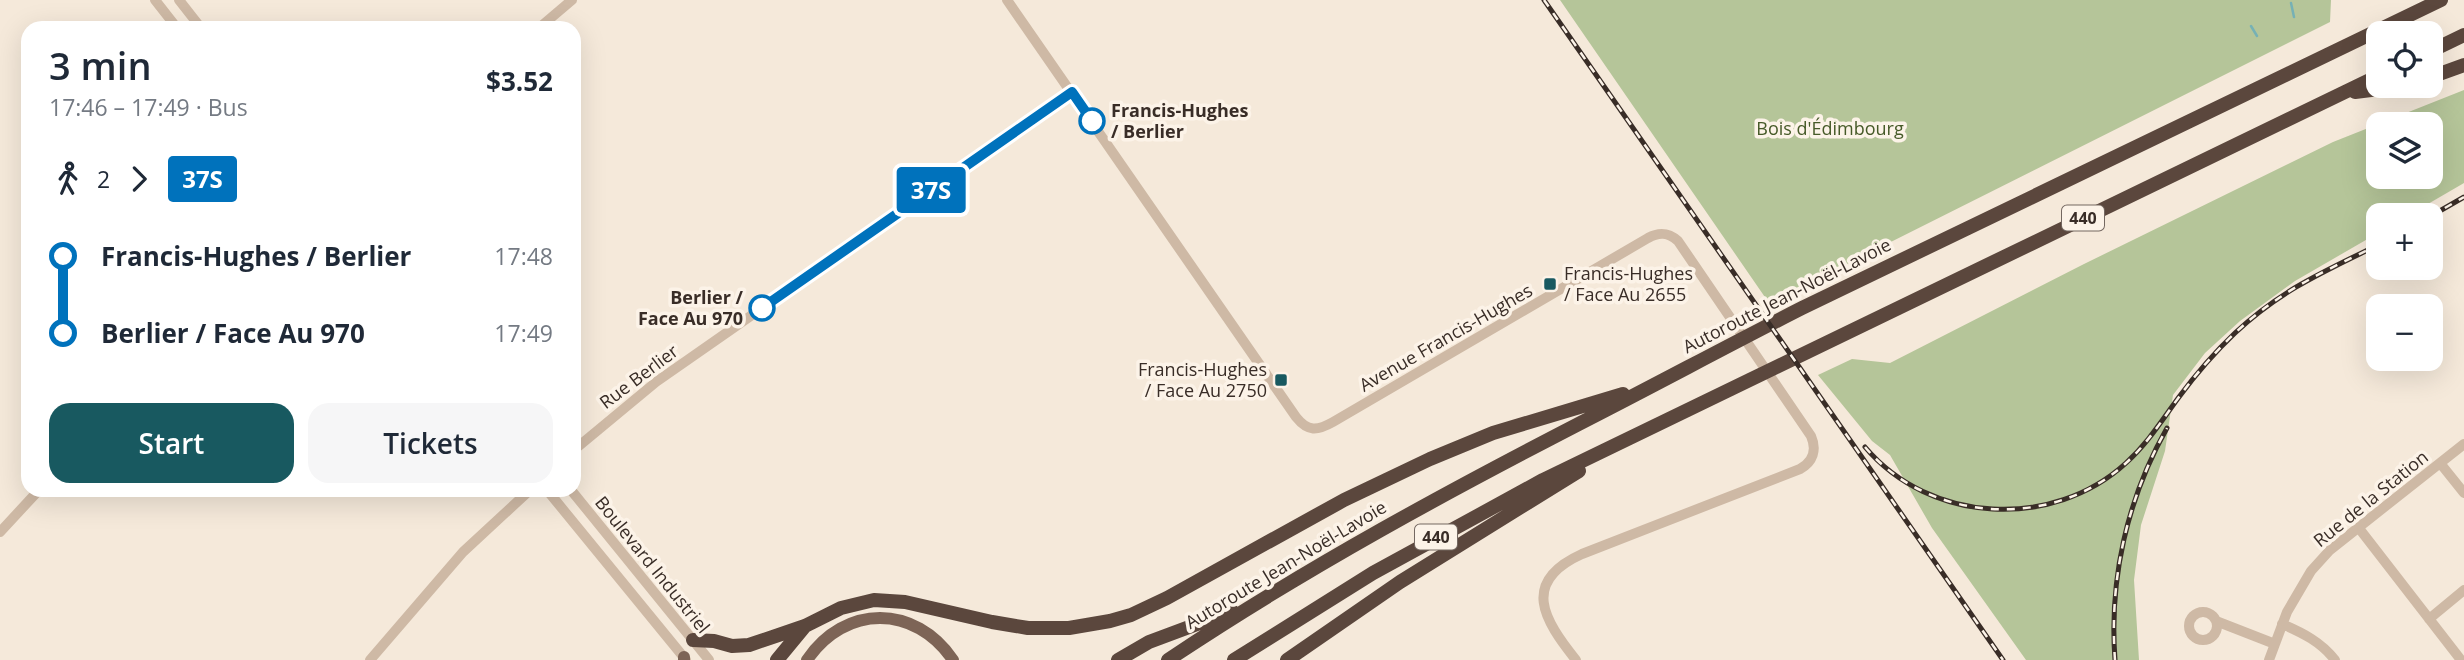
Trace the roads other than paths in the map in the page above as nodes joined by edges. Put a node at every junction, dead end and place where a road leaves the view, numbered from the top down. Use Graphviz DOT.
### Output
graph roads {
  1 [pos="155,0"];
  2 [pos="179,0"];
  3 [pos="572,0"];
  4 [pos="1007,0"];
  5 [pos="2420,0"];
  6 [pos="2441,0"];
  7 [pos="172,21"];
  8 [pos="196,21"];
  9 [pos="547,21"];
  10 [pos="2393,21"];
  11 [pos="2397,21"];
  12 [pos="2464,35"];
  13 [pos="2366,36"];
  14 [pos="2443,45"];
  15 [pos="2464,65"];
  16 [pos="2443,72"];
  17 [pos="2366,82"];
  18 [pos="2366,91"];
  19 [pos="1072,92"];
  20 [pos="2340,95"];
  21 [pos="1656,384"];
  22 [pos="1646,430"];
  23 [pos="581,444"];
  24 [pos="2464,444"];
  25 [pos="2440,463"];
  26 [pos="2464,493"];
  27 [pos="32,497"];
  28 [pos="522,497"];
  29 [pos="553,497"];
  30 [pos="577,497"];
  31 [pos="2358,527"];
  32 [pos="0,532"];
  33 [pos="2464,590"];
  34 [pos="1259,601"];
  35 [pos="2429,619"];
  36 [pos="2216,621"];
  37 [pos="2282,624"];
  38 [pos="805,626"];
  39 [pos="693,640"];
  40 [pos="2275,644"];
  41 [pos="685,659"];
  42 [pos="370,660"];
  43 [pos="709,660"];
  44 [pos="777,660"];
  45 [pos="807,660"];
  46 [pos="953,660"];
  47 [pos="1118,660"];
  48 [pos="1168,660"];
  49 [pos="1234,660"];
  50 [pos="1287,660"];
  51 [pos="1576,660"];
  52 [pos="2269,660"];
  53 [pos="2335,660"];
  54 [pos="2461,660"];
  1 -- 7 [label="street"];
  2 -- 8 [label="street"];
  3 -- 9 [label="street"];
  4 -- 19 [label="street, Avenue Francis-Hughes"];
  5 -- 10 [label="highway"];
  6 -- 11 [label="highway, Autoroute Jean-Noël-Lavoie / 440"];
  12 -- 14 [label="highway"];
  13 -- 21 [label="highway, Autoroute Jean-Noël-Lavoie / 440"];
  15 -- 16 [label="highway"];
  17 -- 20 [label="highway, 440"];
  18 -- 20 [label="highway"];
  19 -- 23 [label="street, Rue Berlier"];
  19 -- 51 [label="street, Avenue Francis-Hughes"];
  20 -- 22 [label="highway, 440"];
  21 -- 34 [label="highway, Autoroute Jean-Noël-Lavoie / 440"];
  21 -- 38 [label="highway"];
  22 -- 49 [label="highway, 440"];
  22 -- 50 [label="highway"];
  24 -- 25 [label="street, Rue de la Station"];
  25 -- 26 [label="street"];
  25 -- 31 [label="street, Rue de la Station"];
  27 -- 32 [label="street"];
  28 -- 42 [label="street"];
  29 -- 41 [label="street, Boulevard Industriel"];
  30 -- 39 [label="street, Boulevard Industriel"];
  31 -- 35 [label="street"];
  31 -- 37 [label="street, Rue de la Station"];
  33 -- 35 [label="street"];
  34 -- 47 [label="highway"];
  34 -- 48 [label="highway, Autoroute Jean-Noël-Lavoie / 440"];
  35 -- 54 [label="street"];
  36 -- 40 [label="street"];
  37 -- 40 [label="street, Rue de la Station"];
  37 -- 53 [label="street"];
  38 -- 39 [label="highway"];
  38 -- 44 [label="highway"];
  39 -- 43 [label="street, Boulevard Industriel"];
  40 -- 52 [label="street, Rue de la Station"];
  45 -- 46 [label="main road"];
}
